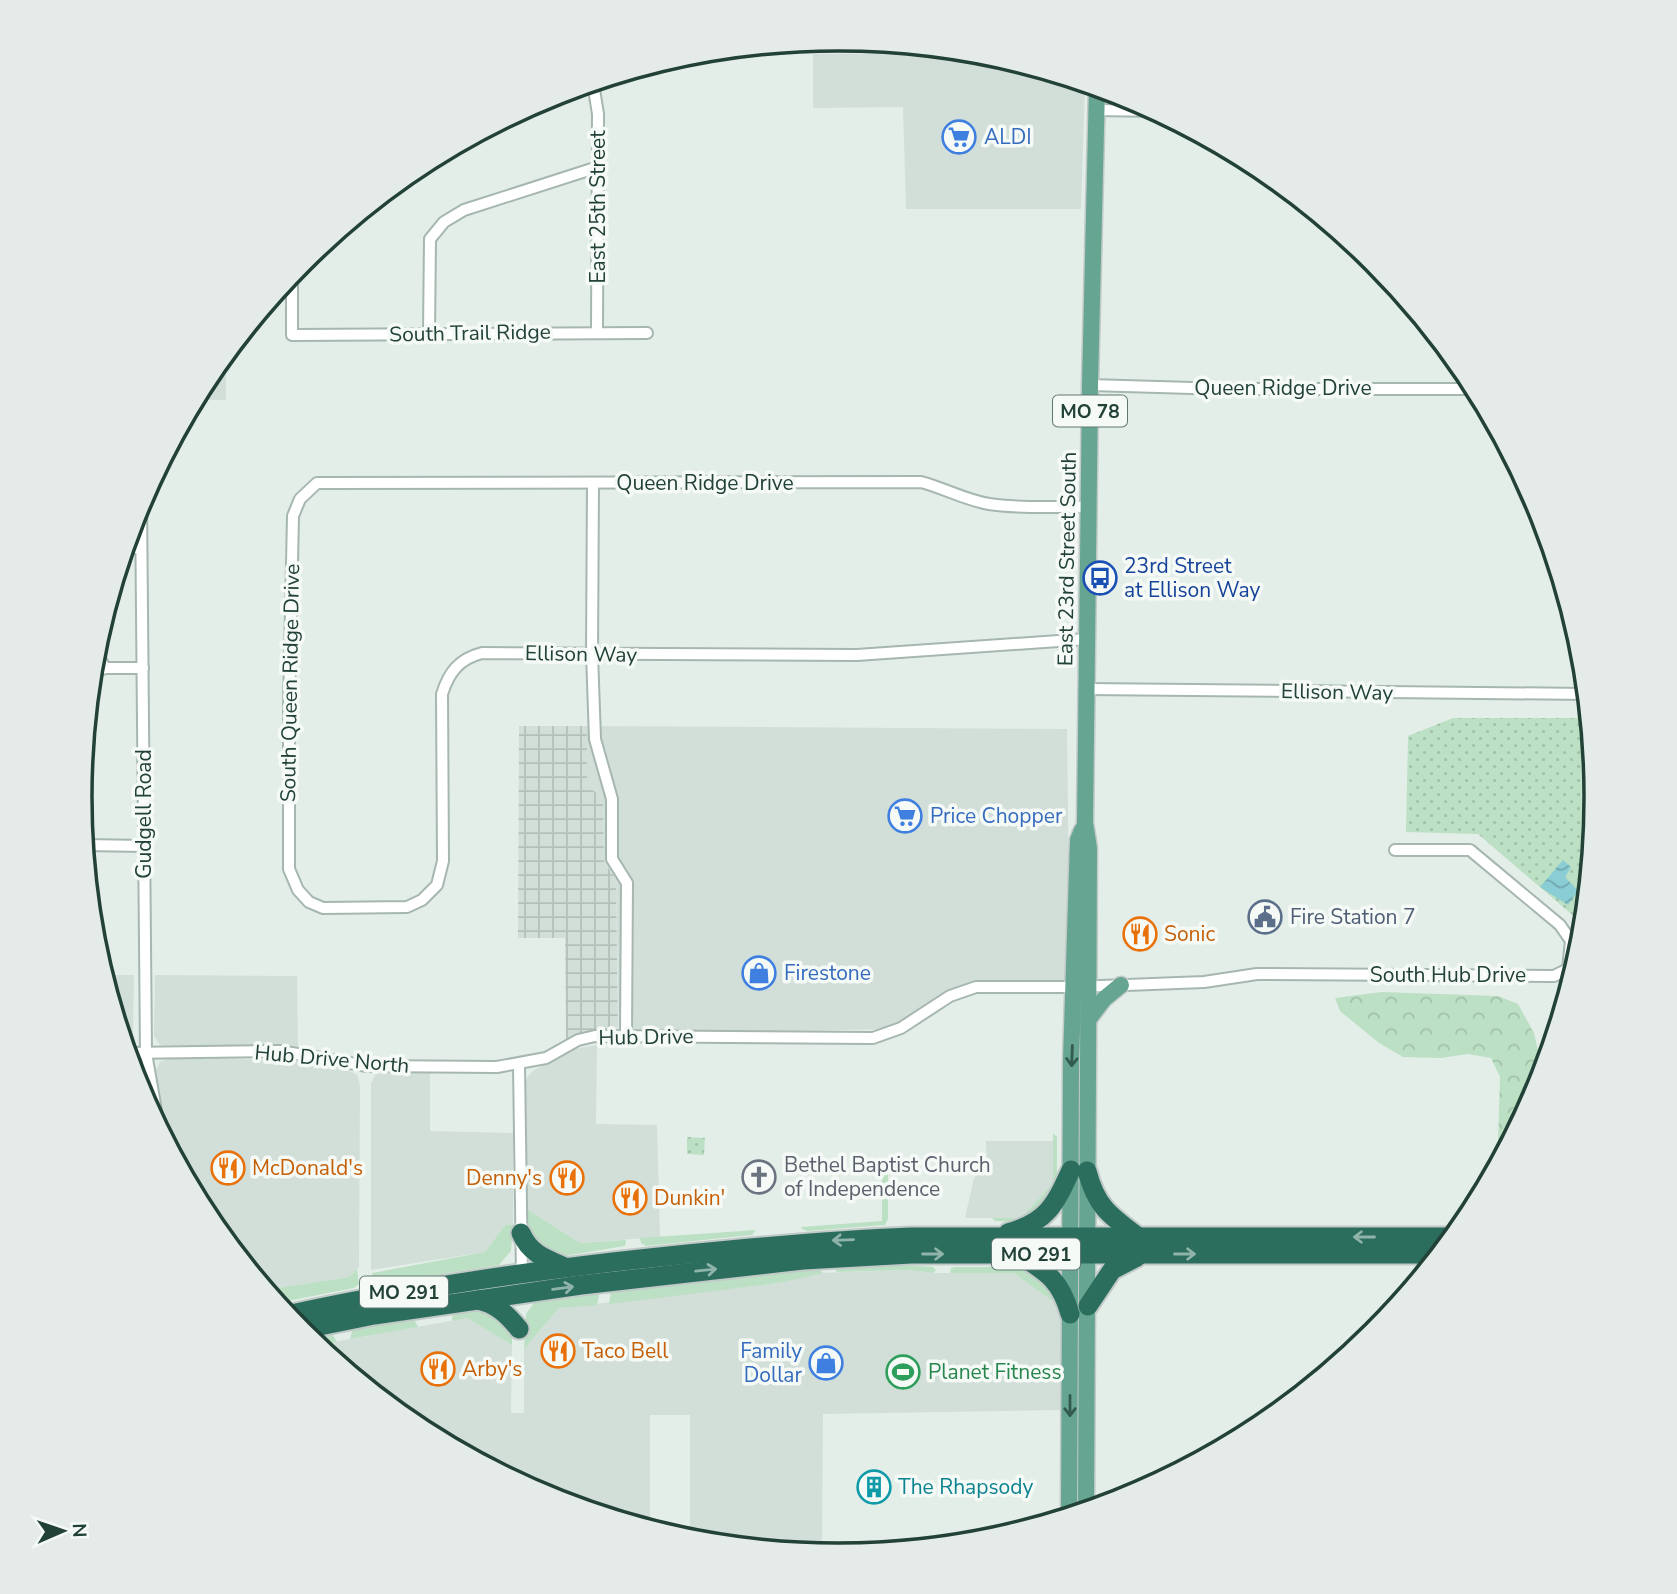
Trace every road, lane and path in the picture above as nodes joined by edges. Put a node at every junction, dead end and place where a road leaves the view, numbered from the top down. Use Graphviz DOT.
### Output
graph roads {
  1 [pos="594,92"];
  2 [pos="1097,97"];
  3 [pos="1097,110"];
  4 [pos="1130,111"];
  5 [pos="598,167"];
  6 [pos="292,289"];
  7 [pos="597,331"];
  8 [pos="429,333"];
  9 [pos="647,333"];
  10 [pos="1090,385"];
  11 [pos="1463,389"];
  12 [pos="317,483"];
  13 [pos="593,484"];
  14 [pos="1088,506"];
  15 [pos="141,533"];
  16 [pos="135,548"];
  17 [pos="141,548"];
  18 [pos="1087,639"];
  19 [pos="592,654"];
  20 [pos="105,668"];
  21 [pos="143,668"];
  22 [pos="1086,689"];
  23 [pos="1577,694"];
  24 [pos="94,845"];
  25 [pos="144,846"];
  26 [pos="1395,850"];
  27 [pos="298,890"];
  28 [pos="1570,941"];
  29 [pos="1564,971"];
  30 [pos="1121,985"];
  31 [pos="1082,987"];
  32 [pos="1088,1020"];
  33 [pos="626,1036"];
  34 [pos="138,1053"];
  35 [pos="146,1053"];
  36 [pos="519,1065"];
  37 [pos="153,1091"];
  38 [pos="1079,1170"];
  39 [pos="521,1233"];
  40 [pos="994,1237"];
  41 [pos="1441,1237"];
  42 [pos="1140,1245"];
  43 [pos="1078,1246"];
  44 [pos="1019,1254"];
  45 [pos="1429,1254"];
  46 [pos="566,1268"];
  47 [pos="522,1284"];
  48 [pos="477,1300"];
  49 [pos="325,1306"];
  50 [pos="295,1308"];
  51 [pos="1079,1310"];
  52 [pos="299,1312"];
  53 [pos="313,1327"];
  54 [pos="519,1328"];
  55 [pos="1090,1499"];
  56 [pos="1068,1507"];
  1 -- 5 [label="street, East 25th Street"];
  2 -- 3 [label="main road, East 23rd Street South / MO 78"];
  3 -- 4 [label="street"];
  3 -- 10 [label="main road, East 23rd Street South / MO 78"];
  5 -- 7 [label="street, East 25th Street"];
  5 -- 8 [label="street"];
  6 -- 8 [label="street, South Trail Ridge"];
  7 -- 8 [label="street, South Trail Ridge"];
  7 -- 9 [label="street, South Trail Ridge"];
  10 -- 11 [label="street, Queen Ridge Drive"];
  10 -- 14 [label="main road, East 23rd Street South / MO 78"];
  12 -- 13 [label="street, Queen Ridge Drive"];
  12 -- 27 [label="street, South Queen Ridge Drive"];
  13 -- 14 [label="street, Queen Ridge Drive"];
  13 -- 19 [label="street"];
  14 -- 18 [label="main road, East 23rd Street South / MO 78"];
  15 -- 17 [label="street, Gudgell Road"];
  16 -- 17 [label="street"];
  17 -- 21 [label="street, Gudgell Road"];
  18 -- 19 [label="street, Ellison Way"];
  18 -- 22 [label="main road, East 23rd Street South / MO 78"];
  19 -- 27 [label="street, Ellison Way"];
  19 -- 33 [label="street"];
  20 -- 21 [label="street"];
  21 -- 25 [label="street, Gudgell Road"];
  22 -- 23 [label="street, Ellison Way"];
  22 -- 31 [label="main road, East 23rd Street South / MO 78"];
  24 -- 25 [label="street"];
  25 -- 35 [label="street, Gudgell Road"];
  26 -- 28 [label="street, South Hub Drive"];
  29 -- 30 [label="street, South Hub Drive"];
  30 -- 31 [label="street, South Hub Drive"];
  30 -- 32 [label="main road"];
  31 -- 32 [label="main road, East 23rd Street South / MO 78"];
  31 -- 33 [label="street, Hub Drive"];
  31 -- 38 [label="main road, East 23rd Street South / MO 78, one-way"];
  32 -- 38 [label="main road, East 23rd Street South / MO 78"];
  33 -- 36 [label="street, Hub Drive"];
  34 -- 35 [label="street"];
  35 -- 36 [label="street, Hub Drive North"];
  35 -- 37 [label="street, Gudgell Road"];
  36 -- 39 [label="street"];
  38 -- 40 [label="highway"];
  38 -- 42 [label="highway"];
  38 -- 43 [label="main road, East 23rd Street South / MO 78"];
  39 -- 46 [label="highway"];
  39 -- 47 [label="street"];
  40 -- 43 [label="highway, MO 291"];
  40 -- 46 [label="highway, MO 291, one-way"];
  41 -- 42 [label="highway, MO 291, one-way"];
  42 -- 43 [label="highway, MO 291"];
  42 -- 45 [label="highway, MO 291, one-way"];
  42 -- 51 [label="highway"];
  43 -- 44 [label="highway, MO 291"];
  43 -- 51 [label="main road, East 23rd Street South / MO 78"];
  47 -- 44 [label="highway, MO 291, one-way"];
  44 -- 51 [label="highway"];
  46 -- 47 [label="highway, MO 291"];
  47 -- 48 [label="highway, MO 291"];
  47 -- 49 [label="highway, MO 291"];
  48 -- 53 [label="highway, MO 291"];
  48 -- 54 [label="highway"];
  49 -- 50 [label="highway"];
  49 -- 52 [label="highway, MO 291"];
  51 -- 55 [label="main road, East 23rd Street South / MO 78"];
  51 -- 56 [label="main road, East 23rd Street South / MO 78, one-way"];
}
